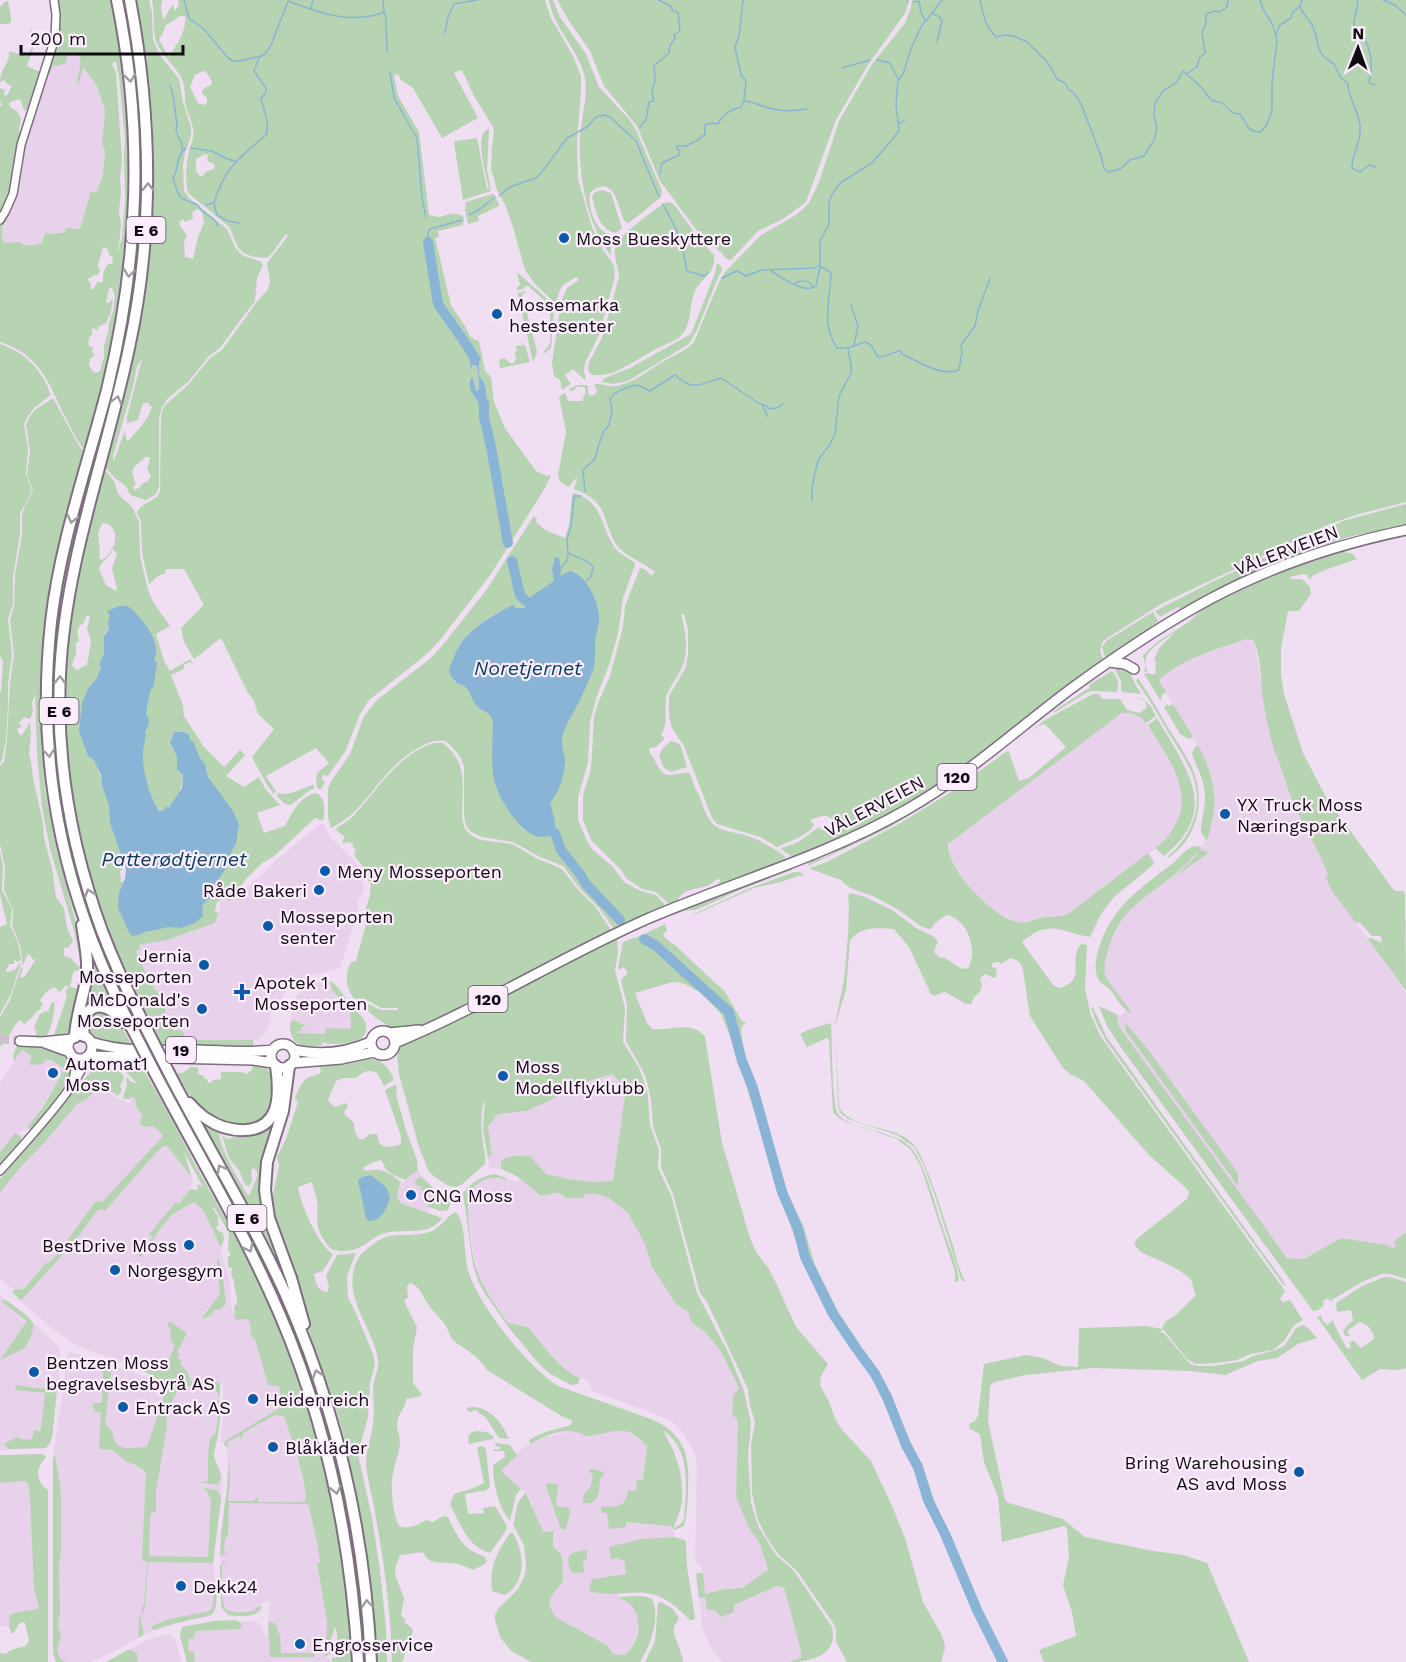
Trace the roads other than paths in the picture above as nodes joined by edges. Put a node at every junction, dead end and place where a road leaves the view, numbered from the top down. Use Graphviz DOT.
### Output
graph roads {
  1 [pos="54,0"];
  2 [pos="117,0"];
  3 [pos="130,0"];
  4 [pos="0,220"];
  5 [pos="1406,530"];
  6 [pos="1109,662"];
  7 [pos="1134,669"];
  8 [pos="77,898"];
  9 [pos="430,1027"];
  10 [pos="134,1032"];
  11 [pos="389,1033"];
  12 [pos="80,1039"];
  13 [pos="20,1041"];
  14 [pos="42,1042"];
  15 [pos="370,1042"];
  16 [pos="395,1043"];
  17 [pos="273,1050"];
  18 [pos="292,1050"];
  19 [pos="374,1052"];
  20 [pos="71,1054"];
  21 [pos="87,1057"];
  22 [pos="275,1064"];
  23 [pos="291,1064"];
  24 [pos="73,1083"];
  25 [pos="176,1086"];
  26 [pos="0,1171"];
  27 [pos="310,1354"];
  28 [pos="358,1662"];
  29 [pos="371,1662"];
  1 -- 4 [label="street"];
  2 -- 8 [label="highway, E 6, one-way"];
  25 -- 3 [label="highway, E 6, one-way, bridge"];
  5 -- 6 [label="main road, VÅLERVEIEN / 120"];
  6 -- 7 [label="main road"];
  6 -- 9 [label="main road, VÅLERVEIEN / 120"];
  8 -- 10 [label="highway, E 6"];
  8 -- 12 [label="highway, E 6"];
  9 -- 11 [label="main road, VÅLERVEIEN / 120"];
  9 -- 16 [label="main road, VÅLERVEIEN / 120"];
  10 -- 12 [label="highway, E 6"];
  10 -- 28 [label="highway, E 6, one-way, bridge"];
  11 -- 15 [label="main road, 120"];
  11 -- 16 [label="main road"];
  12 -- 14 [label="main road, 19"];
  12 -- 17 [label="main road, 19"];
  12 -- 20 [label="main road"];
  12 -- 21 [label="main road"];
  13 -- 14 [label="main road, 19"];
  14 -- 20 [label="main road, 19"];
  15 -- 18 [label="main road, 120"];
  15 -- 19 [label="main road"];
  16 -- 19 [label="main road, 120"];
  17 -- 18 [label="main road, 19"];
  17 -- 22 [label="main road"];
  18 -- 23 [label="main road"];
  19 -- 23 [label="main road, 120"];
  20 -- 21 [label="main road, 19"];
  20 -- 24 [label="street"];
  21 -- 22 [label="main road, 19"];
  21 -- 24 [label="street"];
  22 -- 23 [label="main road, 19"];
  22 -- 25 [label="highway, E 6"];
  23 -- 27 [label="highway, E 6"];
  24 -- 26 [label="street"];
  27 -- 25 [label="highway, E 6, one-way"];
  29 -- 27 [label="highway, E 6, one-way"];
}
